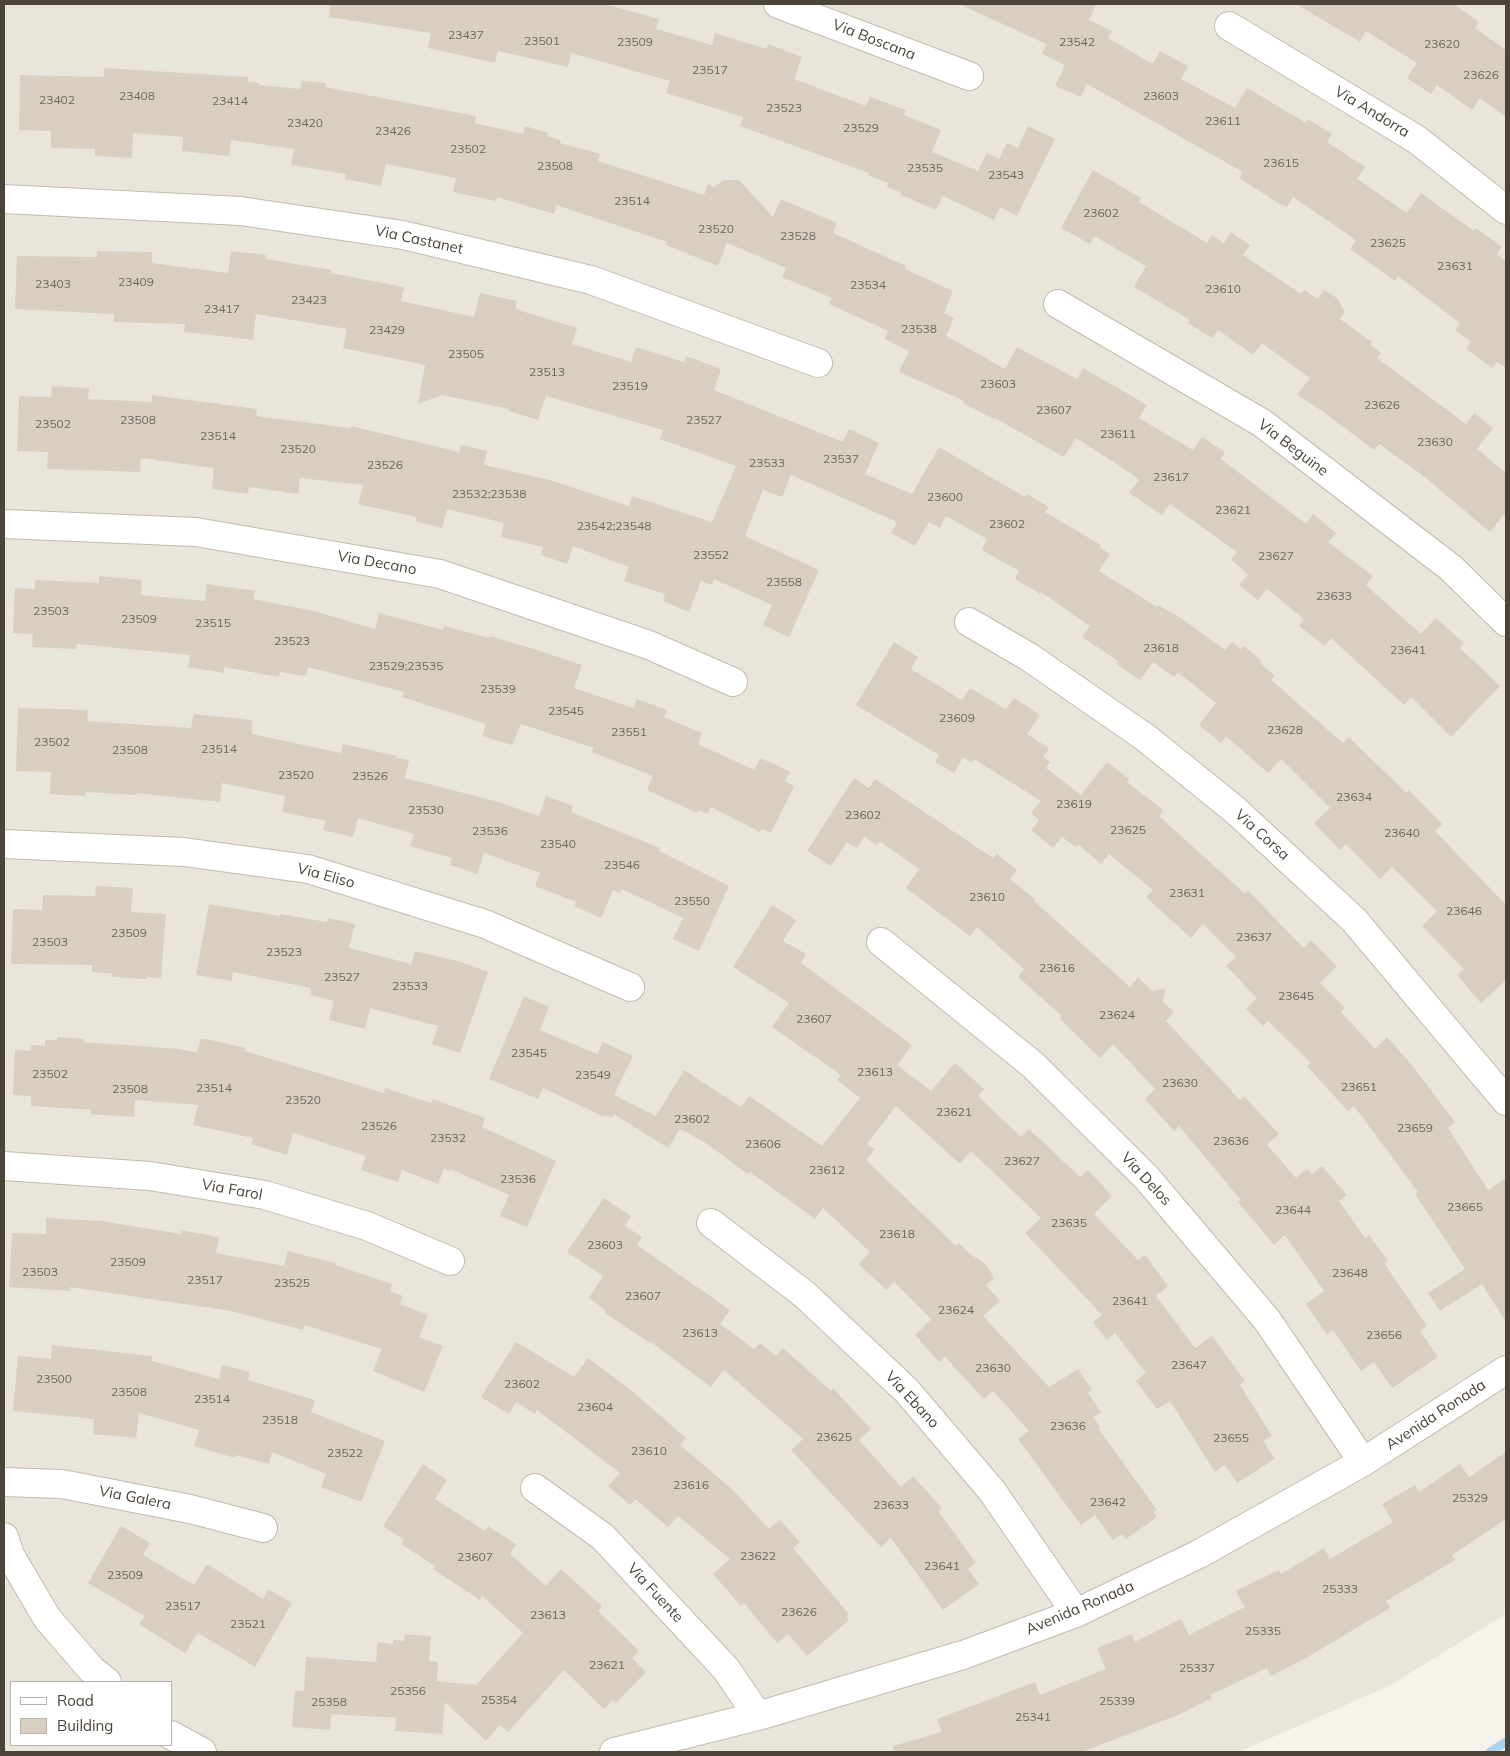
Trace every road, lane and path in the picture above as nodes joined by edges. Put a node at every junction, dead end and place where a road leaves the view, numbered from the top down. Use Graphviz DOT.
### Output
graph roads {
  1 [pos="778,4"];
  2 [pos="1230,26"];
  3 [pos="969,76"];
  4 [pos="4,199"];
  5 [pos="1506,210"];
  6 [pos="1058,304"];
  7 [pos="818,363"];
  8 [pos="4,524"];
  9 [pos="969,622"];
  10 [pos="1506,622"];
  11 [pos="732,682"];
  12 [pos="4,844"];
  13 [pos="881,942"];
  14 [pos="630,987"];
  15 [pos="1506,1101"];
  16 [pos="4,1166"];
  17 [pos="711,1223"];
  18 [pos="450,1261"];
  19 [pos="1506,1370"];
  20 [pos="1363,1462"];
  21 [pos="4,1482"];
  22 [pos="535,1488"];
  23 [pos="263,1528"];
  24 [pos="4,1537"];
  25 [pos="1076,1613"];
  26 [pos="106,1681"];
  27 [pos="758,1716"];
  28 [pos="614,1752"];
  1 -- 3 [label="street, Via Boscana"];
  2 -- 5 [label="street, Via Andorra"];
  4 -- 7 [label="street, Via Castanet"];
  6 -- 10 [label="street, Via Beguine"];
  8 -- 11 [label="street, Via Decano"];
  9 -- 15 [label="street, Via Corsa"];
  12 -- 14 [label="street, Via Eliso"];
  13 -- 20 [label="street, Via Delos"];
  16 -- 18 [label="street, Via Farol"];
  17 -- 25 [label="street, Via Ebano"];
  19 -- 20 [label="street, Avenida Ronada"];
  20 -- 25 [label="street, Avenida Ronada"];
  21 -- 23 [label="street, Via Galera"];
  22 -- 27 [label="street, Via Fuente"];
  24 -- 26 [label="street"];
  25 -- 27 [label="street, Avenida Ronada"];
  27 -- 28 [label="street, Avenida Ronada"];
}
